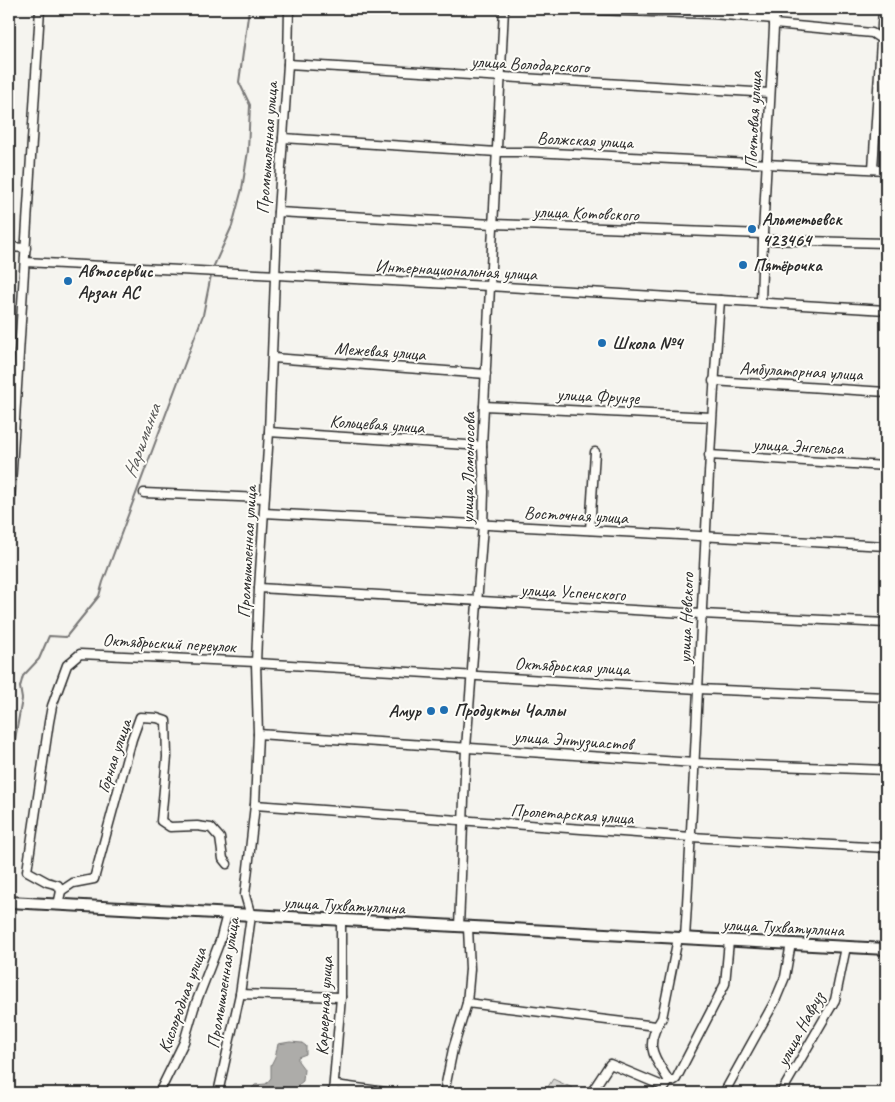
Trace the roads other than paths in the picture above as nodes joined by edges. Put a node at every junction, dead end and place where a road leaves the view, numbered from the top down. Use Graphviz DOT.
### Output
graph roads {
  1 [pos="40,9"];
  2 [pos="289,9"];
  3 [pos="504,9"];
  4 [pos="566,9"];
  5 [pos="775,9"];
  6 [pos="883,9"];
  7 [pos="774,21"];
  8 [pos="884,41"];
  9 [pos="288,64"];
  10 [pos="501,77"];
  11 [pos="770,93"];
  12 [pos="876,115"];
  13 [pos="886,116"];
  14 [pos="283,138"];
  15 [pos="497,152"];
  16 [pos="766,164"];
  17 [pos="873,169"];
  18 [pos="886,170"];
  19 [pos="278,212"];
  20 [pos="493,224"];
  21 [pos="763,237"];
  22 [pos="886,243"];
  23 [pos="9,247"];
  24 [pos="26,248"];
  25 [pos="25,262"];
  26 [pos="276,274"];
  27 [pos="489,286"];
  28 [pos="720,300"];
  29 [pos="761,302"];
  30 [pos="886,310"];
  31 [pos="273,358"];
  32 [pos="486,374"];
  33 [pos="714,381"];
  34 [pos="886,392"];
  35 [pos="484,406"];
  36 [pos="711,417"];
  37 [pos="269,432"];
  38 [pos="482,446"];
  39 [pos="595,452"];
  40 [pos="709,456"];
  41 [pos="886,466"];
  42 [pos="144,493"];
  43 [pos="9,497"];
  44 [pos="264,498"];
  45 [pos="264,513"];
  46 [pos="9,518"];
  47 [pos="483,525"];
  48 [pos="590,530"];
  49 [pos="704,537"];
  50 [pos="886,546"];
  51 [pos="259,588"];
  52 [pos="476,602"];
  53 [pos="701,614"];
  54 [pos="886,623"];
  55 [pos="256,662"];
  56 [pos="470,676"];
  57 [pos="698,689"];
  58 [pos="886,697"];
  59 [pos="258,734"];
  60 [pos="466,748"];
  61 [pos="695,762"];
  62 [pos="886,770"];
  63 [pos="255,805"];
  64 [pos="464,821"];
  65 [pos="691,837"];
  66 [pos="886,848"];
  67 [pos="227,864"];
  68 [pos="61,891"];
  69 [pos="12,903"];
  70 [pos="58,905"];
  71 [pos="226,914"];
  72 [pos="251,916"];
  73 [pos="341,921"];
  74 [pos="464,927"];
  75 [pos="682,938"];
  76 [pos="729,941"];
  77 [pos="791,944"];
  78 [pos="846,947"];
  79 [pos="886,949"];
  80 [pos="240,994"];
  81 [pos="341,997"];
  82 [pos="467,1003"];
  83 [pos="656,1026"];
  84 [pos="665,1087"];
  85 [pos="334,1089"];
  86 [pos="159,1093"];
  87 [pos="218,1093"];
  88 [pos="393,1093"];
  89 [pos="444,1093"];
  90 [pos="591,1093"];
  91 [pos="724,1093"];
  92 [pos="781,1093"];
  1 -- 24 [label="street"];
  2 -- 9 [label="street, Промышленная улица"];
  3 -- 10 [label="street, улица Ломоносова"];
  4 -- 7 [label="street"];
  5 -- 7 [label="street, Почтовая улица"];
  6 -- 8 [label="street"];
  7 -- 8 [label="street"];
  7 -- 11 [label="street, Почтовая улица"];
  8 -- 12 [label="street"];
  9 -- 10 [label="street, улица Володарского"];
  9 -- 14 [label="street, Промышленная улица"];
  10 -- 11 [label="street, улица Володарского"];
  10 -- 15 [label="street, улица Ломоносова"];
  11 -- 16 [label="street, Почтовая улица"];
  12 -- 13 [label="street"];
  12 -- 17 [label="street"];
  14 -- 15 [label="street, Волжская улица"];
  14 -- 19 [label="street, Промышленная улица"];
  15 -- 16 [label="street, Волжская улица"];
  15 -- 20 [label="street, улица Ломоносова"];
  16 -- 17 [label="street, Волжская улица"];
  16 -- 21 [label="street, Почтовая улица"];
  17 -- 18 [label="street, Волжская улица"];
  19 -- 20 [label="street, улица Котовского"];
  19 -- 26 [label="street, Промышленная улица"];
  20 -- 21 [label="street, улица Котовского"];
  20 -- 27 [label="street, улица Ломоносова"];
  21 -- 22 [label="street, улица Котовского"];
  21 -- 29 [label="street, Почтовая улица"];
  23 -- 24 [label="street"];
  24 -- 25 [label="street"];
  25 -- 26 [label="street, Интернациональная улица"];
  25 -- 43 [label="street"];
  26 -- 27 [label="street, Интернациональная улица"];
  26 -- 31 [label="street, Промышленная улица"];
  27 -- 28 [label="street, Интернациональная улица"];
  27 -- 32 [label="street, улица Ломоносова"];
  28 -- 29 [label="street, Интернациональная улица"];
  28 -- 33 [label="street, улица Невского"];
  29 -- 30 [label="street, Интернациональная улица"];
  31 -- 32 [label="street, Межевая улица"];
  31 -- 37 [label="street, Промышленная улица"];
  32 -- 35 [label="street, улица Ломоносова"];
  33 -- 34 [label="street, Амбулаторная улица"];
  33 -- 36 [label="street, улица Невского"];
  35 -- 36 [label="street, улица Фрунзе"];
  35 -- 38 [label="street, улица Ломоносова"];
  36 -- 40 [label="street, улица Невского"];
  37 -- 38 [label="street, Кольцевая улица"];
  37 -- 44 [label="street, Промышленная улица"];
  38 -- 47 [label="street, улица Ломоносова"];
  39 -- 48 [label="street"];
  40 -- 41 [label="street, улица Энгельса"];
  40 -- 49 [label="street, улица Невского"];
  42 -- 44 [label="street"];
  43 -- 46 [label="street"];
  44 -- 45 [label="street, Промышленная улица"];
  45 -- 47 [label="street, Восточная улица"];
  45 -- 51 [label="street, Промышленная улица"];
  47 -- 48 [label="street, Восточная улица"];
  47 -- 52 [label="street, улица Ломоносова"];
  48 -- 49 [label="street, Восточная улица"];
  49 -- 50 [label="street, Восточная улица"];
  49 -- 53 [label="street, улица Невского"];
  51 -- 52 [label="street, улица Успенского"];
  51 -- 55 [label="street, Промышленная улица"];
  52 -- 53 [label="street, улица Успенского"];
  52 -- 56 [label="street, улица Ломоносова"];
  53 -- 54 [label="street, улица Успенского"];
  53 -- 57 [label="street, улица Невского"];
  55 -- 56 [label="street, Октябрьская улица"];
  55 -- 59 [label="street, Промышленная улица"];
  55 -- 68 [label="street, Октябрьский переулок"];
  56 -- 57 [label="street, Октябрьская улица"];
  56 -- 60 [label="street, улица Ломоносова"];
  57 -- 58 [label="street, Октябрьская улица"];
  57 -- 61 [label="street, улица Невского"];
  59 -- 60 [label="street, улица Энтузиастов"];
  59 -- 63 [label="street, Промышленная улица"];
  60 -- 61 [label="street, улица Энтузиастов"];
  60 -- 64 [label="street, улица Ломоносова"];
  61 -- 62 [label="street, улица Энтузиастов"];
  61 -- 65 [label="street, улица Невского"];
  63 -- 64 [label="street, Пролетарская улица"];
  63 -- 72 [label="street, Промышленная улица"];
  64 -- 65 [label="street, Пролетарская улица"];
  64 -- 74 [label="street, улица Ломоносова"];
  65 -- 66 [label="street, Пролетарская улица"];
  65 -- 75 [label="street, улица Невского"];
  67 -- 68 [label="street, Горная улица"];
  68 -- 70 [label="street"];
  69 -- 70 [label="main road, улица Тухватуллина"];
  70 -- 71 [label="main road, улица Тухватуллина"];
  71 -- 72 [label="main road, улица Тухватуллина"];
  71 -- 86 [label="street, Кислородная улица"];
  72 -- 73 [label="main road, улица Тухватуллина"];
  72 -- 80 [label="street, Промышленная улица"];
  73 -- 74 [label="main road, улица Тухватуллина"];
  73 -- 81 [label="street, Карьерная улица"];
  74 -- 75 [label="main road, улица Тухватуллина"];
  74 -- 82 [label="street, улица Ломоносова"];
  75 -- 76 [label="main road, улица Тухватуллина"];
  75 -- 83 [label="street"];
  76 -- 77 [label="main road, улица Тухватуллина"];
  76 -- 84 [label="street"];
  77 -- 78 [label="main road, улица Тухватуллина"];
  77 -- 91 [label="street"];
  78 -- 79 [label="main road, улица Тухватуллина"];
  78 -- 92 [label="street, улица Навруз"];
  80 -- 81 [label="street"];
  80 -- 87 [label="street, Промышленная улица"];
  81 -- 85 [label="street, Карьерная улица"];
  82 -- 83 [label="street"];
  82 -- 89 [label="street, улица Ломоносова"];
  83 -- 84 [label="street"];
  84 -- 90 [label="street"];
  85 -- 88 [label="street"];
}
